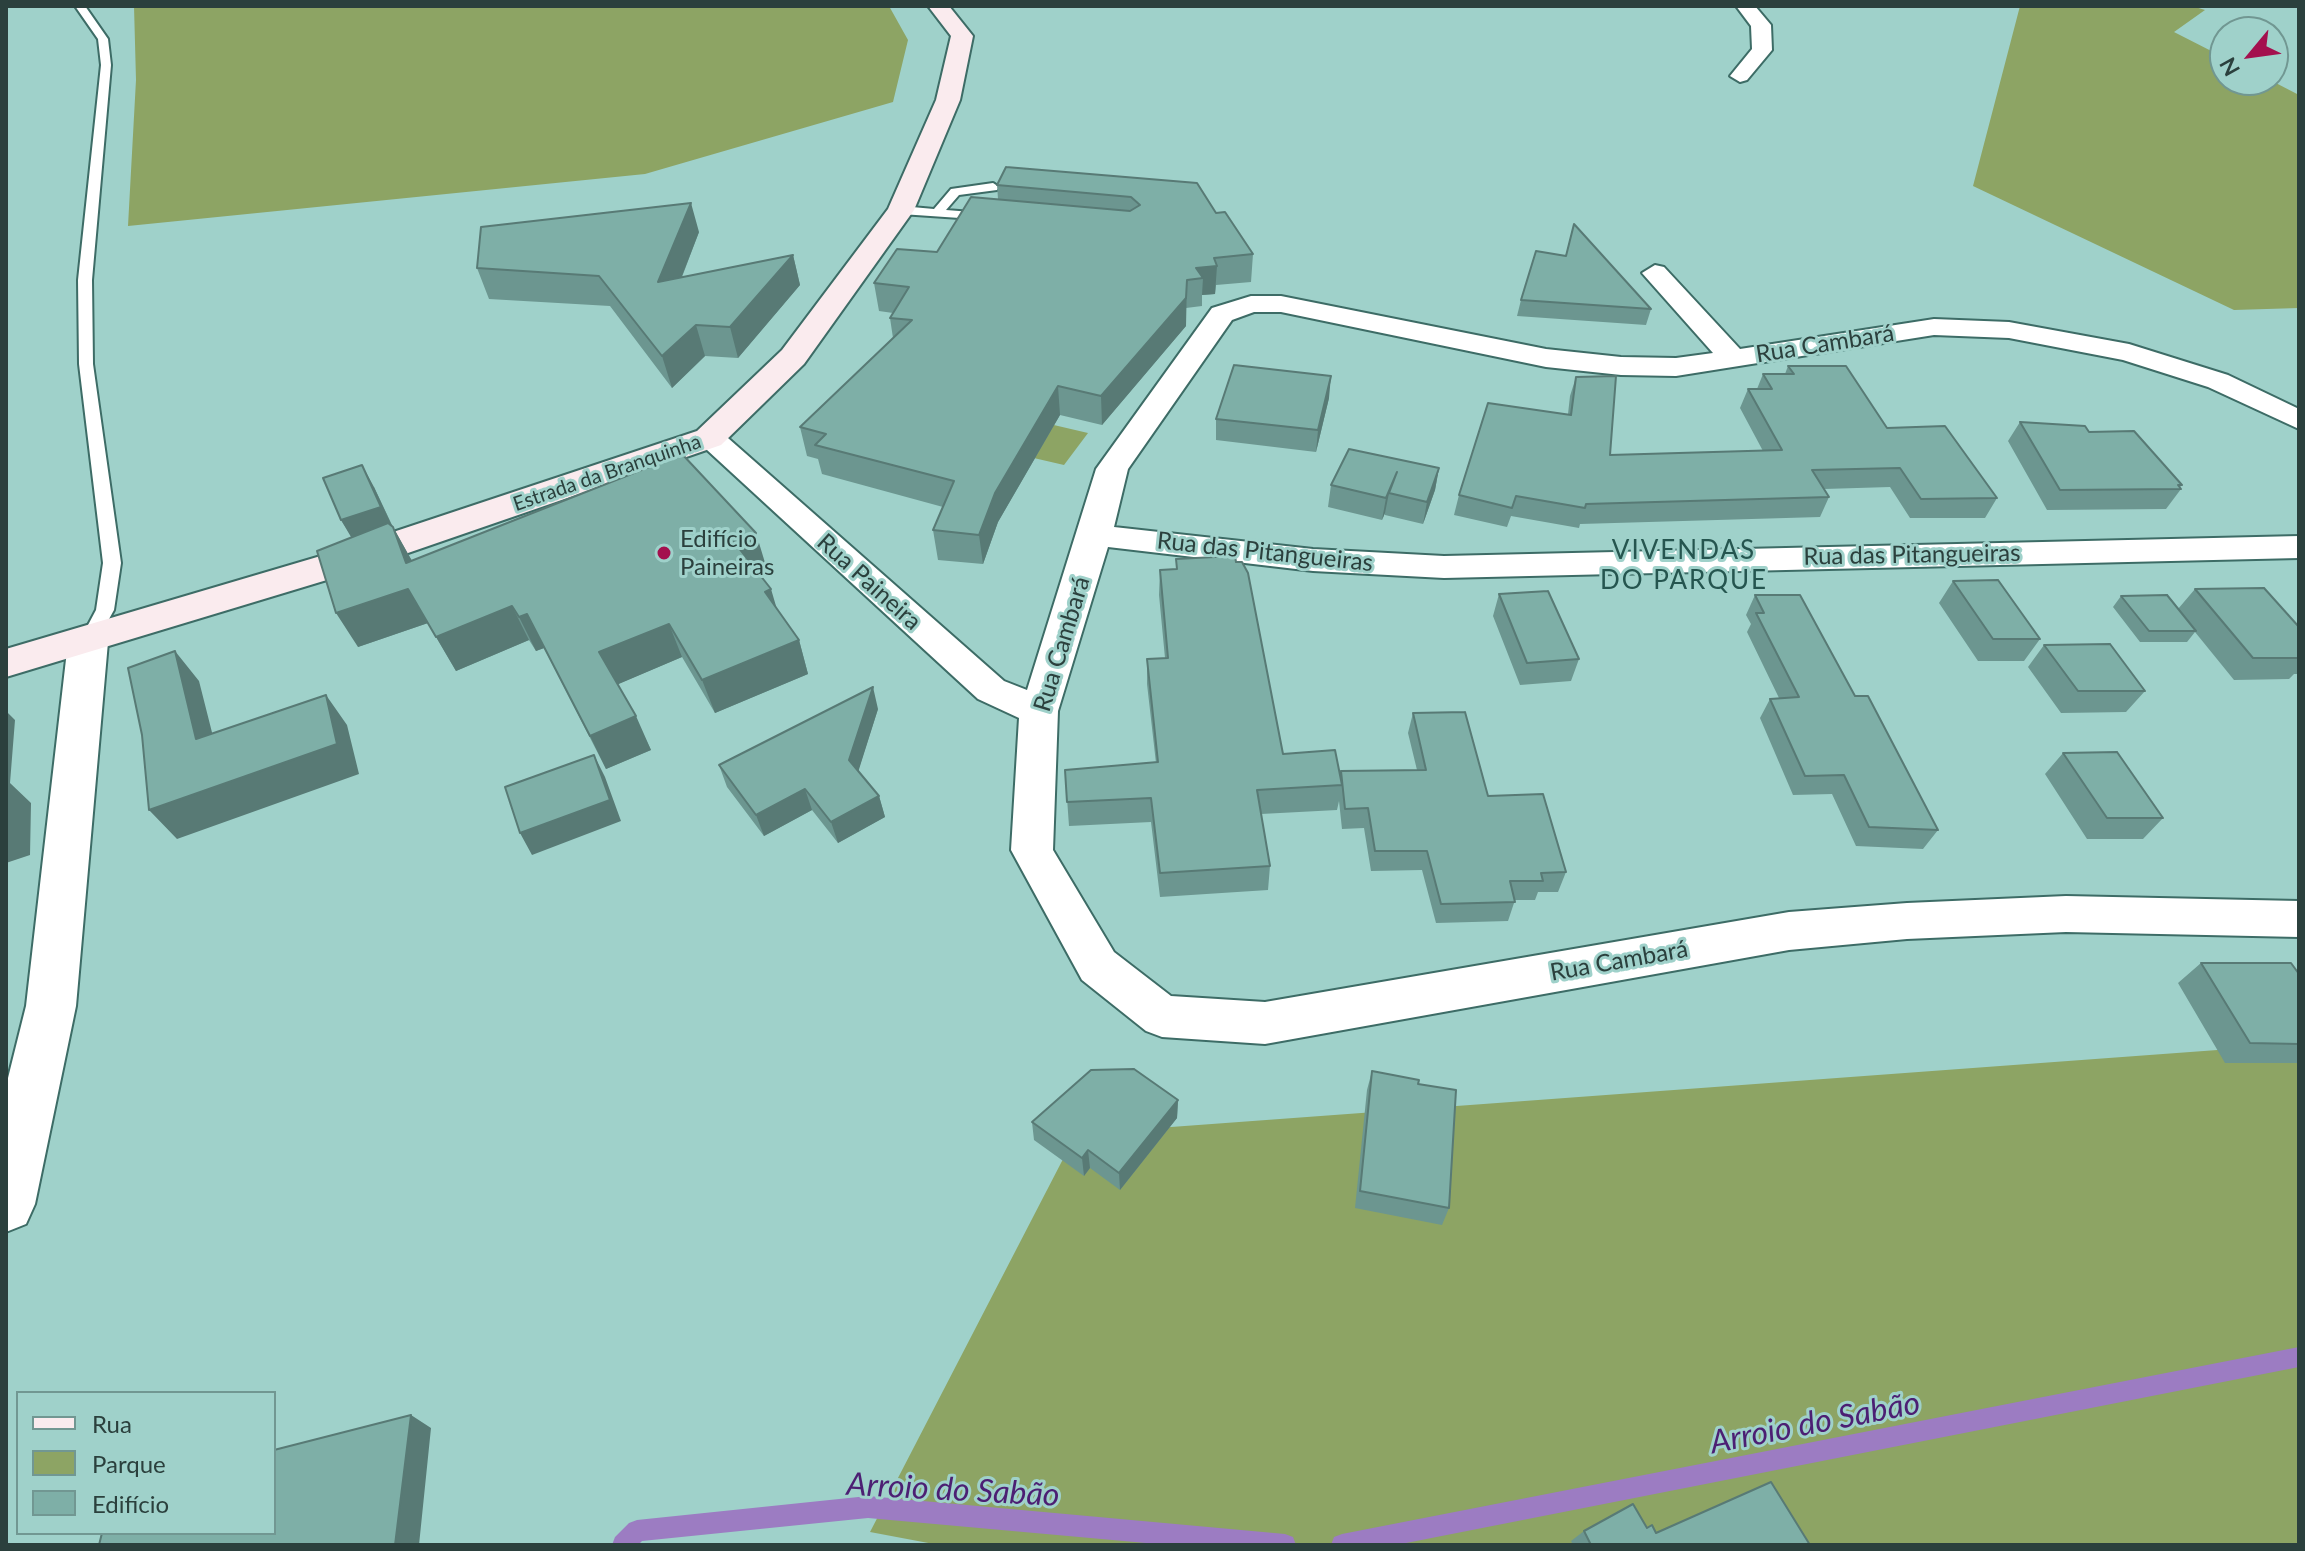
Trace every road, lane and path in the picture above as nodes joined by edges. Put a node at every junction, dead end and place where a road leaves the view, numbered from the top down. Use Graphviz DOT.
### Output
graph roads {
  1 [pos="938,6"];
  2 [pos="1745,6"];
  3 [pos="84,7"];
  4 [pos="1740,76"];
  5 [pos="993,187"];
  6 [pos="901,210"];
  7 [pos="938,212"];
  8 [pos="997,218"];
  9 [pos="1655,273"];
  10 [pos="1733,358"];
  11 [pos="2299,420"];
  12 [pos="709,438"];
  13 [pos="1095,535"];
  14 [pos="2299,547"];
  15 [pos="88,642"];
  16 [pos="6,663"];
  17 [pos="1039,711"];
  18 [pos="2299,919"];
  19 [pos="6,1204"];
  1 -- 6 [label="main road, Estrada da Branquinha"];
  2 -- 4 [label="street"];
  3 -- 15 [label="lane"];
  5 -- 7 [label="lane"];
  6 -- 7 [label="lane"];
  6 -- 12 [label="main road, Estrada da Branquinha"];
  7 -- 8 [label="lane"];
  9 -- 10 [label="street"];
  10 -- 11 [label="street, Rua Cambará"];
  10 -- 13 [label="street, Rua Cambará"];
  12 -- 15 [label="main road, Estrada da Branquinha"];
  12 -- 17 [label="street, Rua Paineira"];
  13 -- 14 [label="street, Rua das Pitangueiras"];
  13 -- 17 [label="street, Rua Cambará"];
  15 -- 16 [label="main road, Estrada da Branquinha"];
  15 -- 19 [label="street"];
  17 -- 18 [label="street, Rua Cambará"];
}
